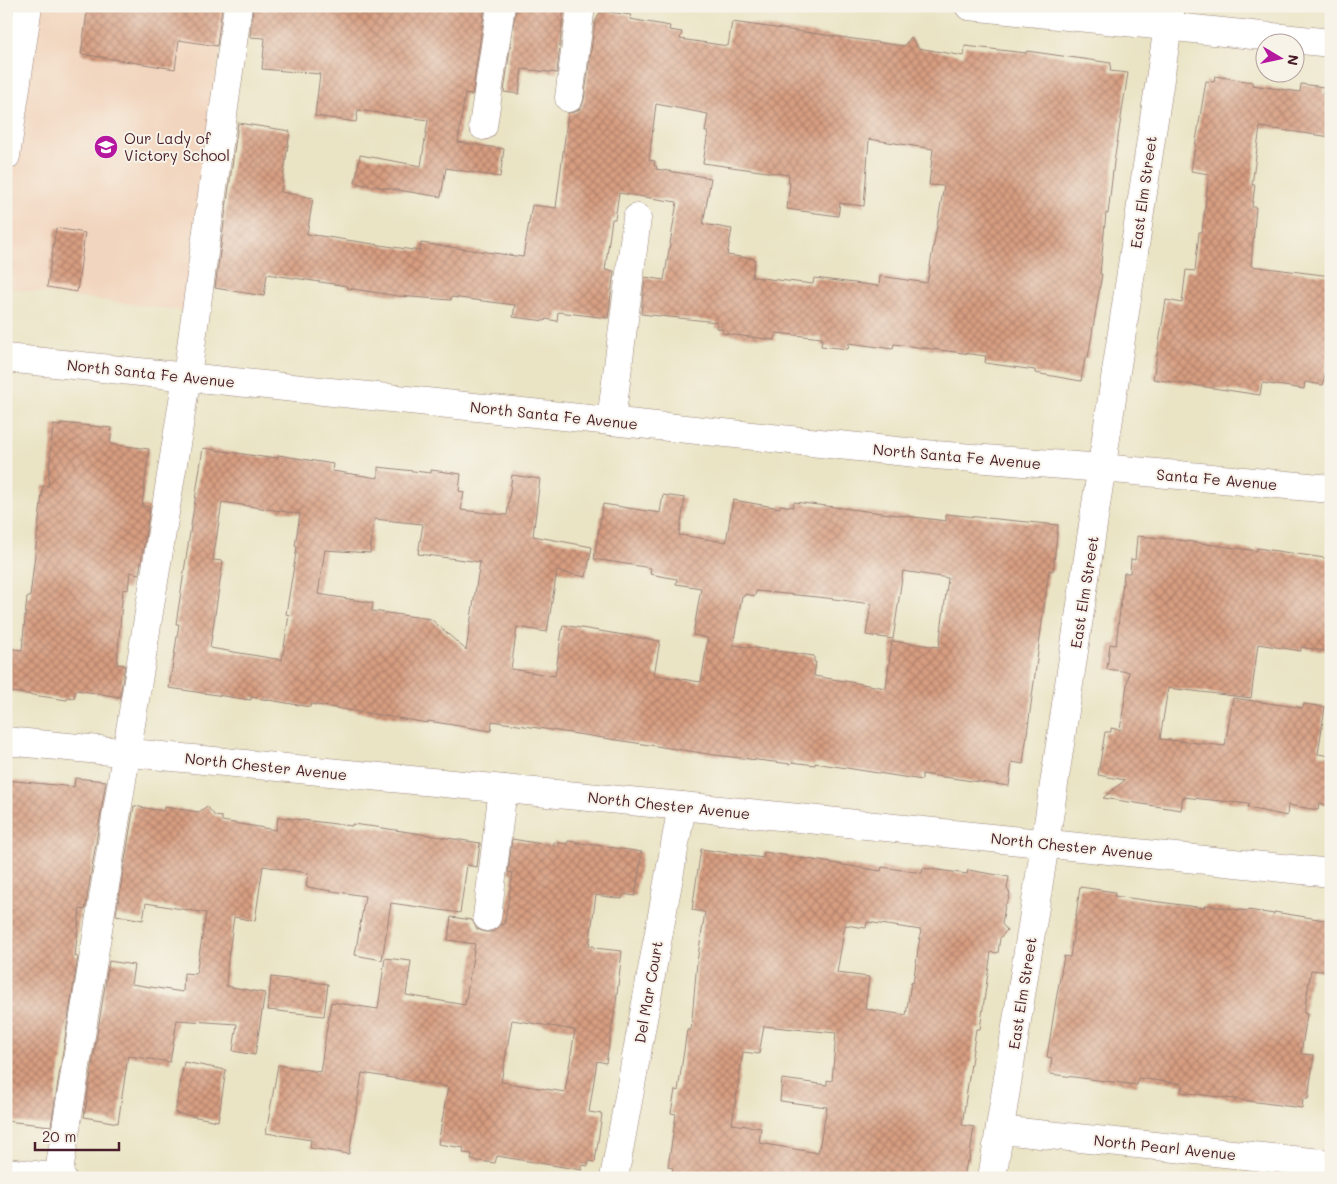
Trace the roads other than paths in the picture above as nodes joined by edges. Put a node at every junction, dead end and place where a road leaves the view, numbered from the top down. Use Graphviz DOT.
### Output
graph roads {
  1 [pos="28,6"];
  2 [pos="238,6"];
  3 [pos="501,6"];
  4 [pos="581,6"];
  5 [pos="969,6"];
  6 [pos="1169,17"];
  7 [pos="1331,43"];
  8 [pos="569,98"];
  9 [pos="484,126"];
  10 [pos="6,156"];
  11 [pos="637,218"];
  12 [pos="651,247"];
  13 [pos="6,358"];
  14 [pos="187,376"];
  15 [pos="618,422"];
  16 [pos="1102,468"];
  17 [pos="1331,489"];
  18 [pos="6,741"];
  19 [pos="127,753"];
  20 [pos="503,789"];
  21 [pos="682,806"];
  22 [pos="1045,844"];
  23 [pos="1331,873"];
  24 [pos="487,917"];
  25 [pos="1000,1130"];
  26 [pos="1331,1164"];
  27 [pos="6,1172"];
  28 [pos="58,1178"];
  29 [pos="62,1178"];
  30 [pos="614,1178"];
  31 [pos="992,1178"];
  1 -- 10 [label="street"];
  2 -- 14 [label="street"];
  3 -- 9 [label="street"];
  4 -- 8 [label="street"];
  5 -- 6 [label="street"];
  6 -- 7 [label="street"];
  6 -- 16 [label="street, East Elm Street"];
  11 -- 15 [label="street"];
  12 -- 15 [label="street"];
  13 -- 14 [label="street, North Santa Fe Avenue"];
  14 -- 15 [label="street, North Santa Fe Avenue"];
  14 -- 19 [label="street"];
  15 -- 16 [label="street, North Santa Fe Avenue"];
  16 -- 17 [label="street, Santa Fe Avenue"];
  16 -- 22 [label="street, East Elm Street"];
  18 -- 19 [label="street, North Chester Avenue"];
  19 -- 20 [label="street, North Chester Avenue"];
  19 -- 28 [label="street"];
  20 -- 21 [label="street, North Chester Avenue"];
  20 -- 24 [label="street"];
  21 -- 22 [label="street, North Chester Avenue"];
  21 -- 30 [label="street, Del Mar Court"];
  22 -- 23 [label="street, North Chester Avenue"];
  22 -- 25 [label="street, East Elm Street"];
  25 -- 26 [label="street, North Pearl Avenue"];
  25 -- 31 [label="street, East Elm Street"];
  27 -- 28 [label="street"];
  28 -- 29 [label="street"];
}
